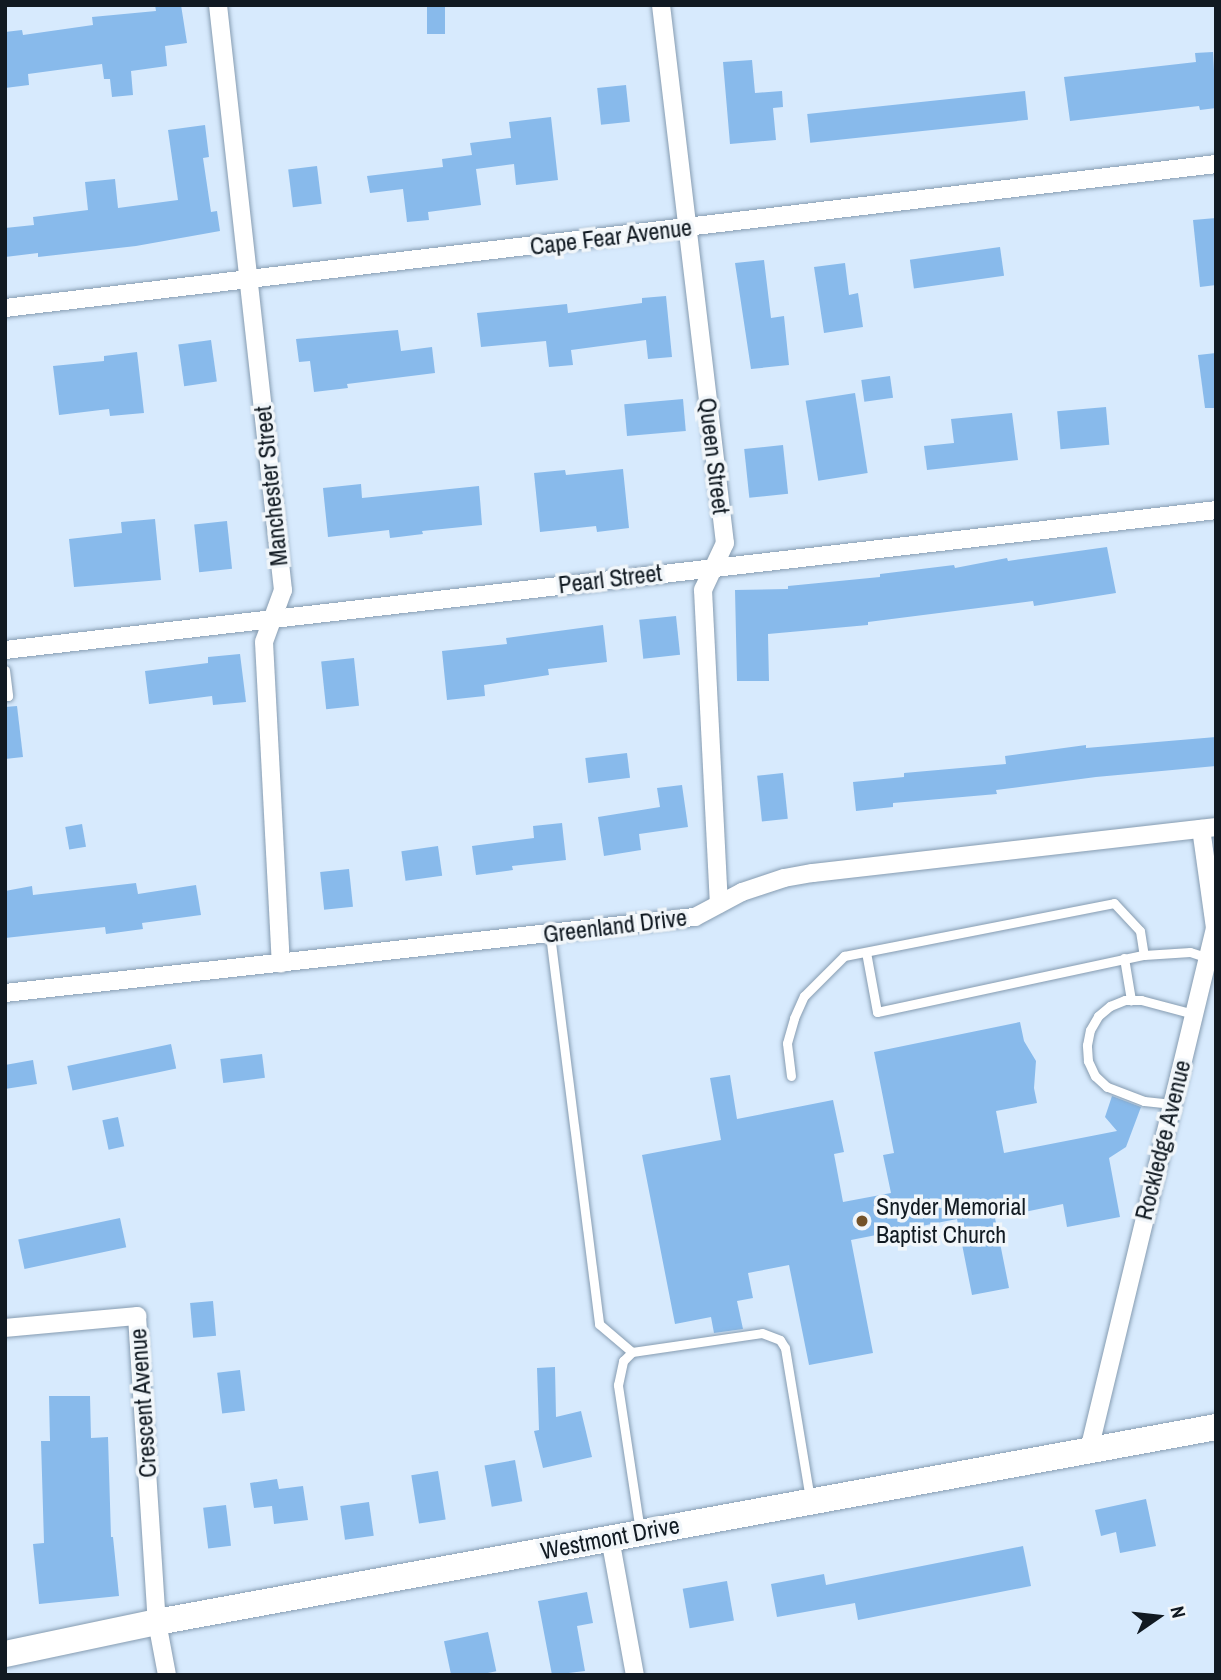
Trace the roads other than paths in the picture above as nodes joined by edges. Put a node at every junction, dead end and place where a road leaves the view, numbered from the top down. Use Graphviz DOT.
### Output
graph roads {
  1 [pos="218,5"];
  2 [pos="660,5"];
  3 [pos="1216,164"];
  4 [pos="686,229"];
  5 [pos="248,280"];
  6 [pos="5,308"];
  7 [pos="1216,510"];
  8 [pos="712,567"];
  9 [pos="272,618"];
  10 [pos="5,650"];
  11 [pos="5,670"];
  12 [pos="5,696"];
  13 [pos="1208,828"];
  14 [pos="719,904"];
  15 [pos="550,934"];
  16 [pos="866,952"];
  17 [pos="1144,955"];
  18 [pos="1124,958"];
  19 [pos="1208,958"];
  20 [pos="281,964"];
  21 [pos="5,993"];
  22 [pos="1131,1000"];
  23 [pos="1194,1014"];
  24 [pos="792,1076"];
  25 [pos="1172,1104"];
  26 [pos="5,1328"];
  27 [pos="632,1352"];
  28 [pos="1216,1427"];
  29 [pos="1089,1450"];
  30 [pos="810,1501"];
  31 [pos="640,1532"];
  32 [pos="610,1538"];
  33 [pos="157,1622"];
  34 [pos="5,1654"];
  35 [pos="167,1675"];
  36 [pos="635,1675"];
  1 -- 5 [label="street, Manchester Street"];
  2 -- 4 [label="street, Queen Street"];
  3 -- 4 [label="street, Cape Fear Avenue"];
  4 -- 5 [label="street, Cape Fear Avenue"];
  4 -- 8 [label="street, Queen Street"];
  5 -- 6 [label="street, Cape Fear Avenue"];
  5 -- 9 [label="street, Manchester Street"];
  7 -- 8 [label="street, Pearl Street"];
  8 -- 9 [label="street, Pearl Street"];
  8 -- 14 [label="street, Queen Street"];
  9 -- 10 [label="street, Pearl Street"];
  9 -- 20 [label="street, Manchester Street"];
  11 -- 12 [label="lane"];
  13 -- 14 [label="street, Greenland Drive"];
  13 -- 19 [label="street, Rockledge Avenue"];
  14 -- 15 [label="street, Greenland Drive"];
  15 -- 20 [label="street, Greenland Drive"];
  15 -- 27 [label="lane"];
  16 -- 17 [label="lane"];
  16 -- 18 [label="lane"];
  16 -- 24 [label="lane"];
  17 -- 18 [label="lane"];
  17 -- 19 [label="lane"];
  18 -- 22 [label="lane"];
  19 -- 23 [label="street, Rockledge Avenue"];
  20 -- 21 [label="street, Greenland Drive"];
  22 -- 23 [label="lane"];
  22 -- 25 [label="lane"];
  23 -- 25 [label="street, Rockledge Avenue"];
  25 -- 29 [label="street, Rockledge Avenue"];
  26 -- 33 [label="street, Crescent Avenue"];
  27 -- 30 [label="lane"];
  27 -- 31 [label="lane"];
  28 -- 29 [label="street, Westmont Drive"];
  29 -- 30 [label="street, Westmont Drive"];
  30 -- 31 [label="street, Westmont Drive"];
  31 -- 32 [label="street, Westmont Drive"];
  32 -- 33 [label="street, Westmont Drive"];
  32 -- 36 [label="street"];
  33 -- 34 [label="street, Westmont Drive"];
  33 -- 35 [label="street"];
}
